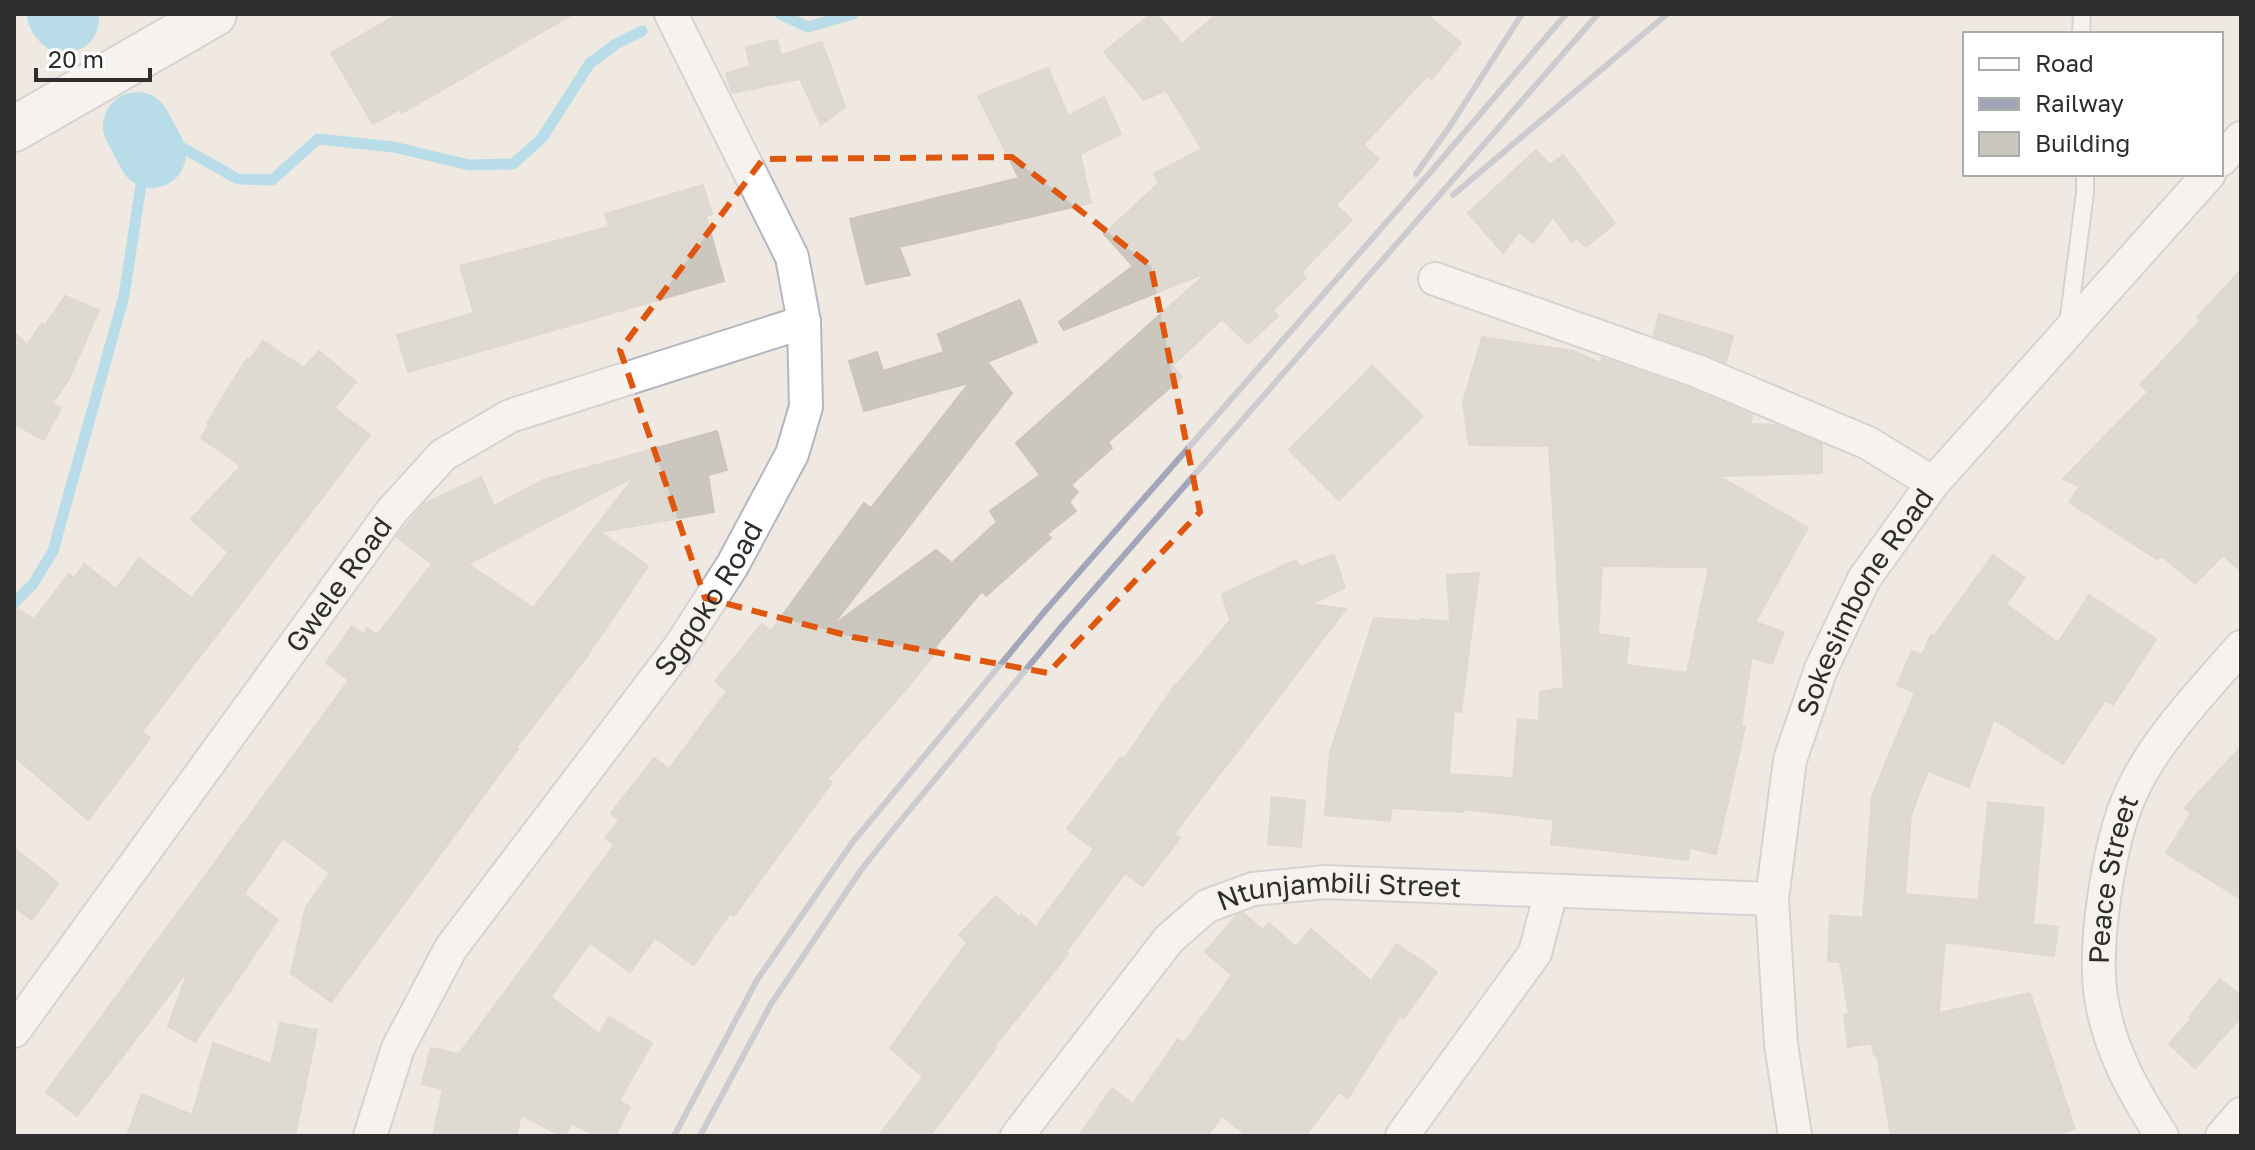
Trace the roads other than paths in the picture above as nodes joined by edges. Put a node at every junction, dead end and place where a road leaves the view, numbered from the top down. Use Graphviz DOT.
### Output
graph roads {
  1 [pos="214,14"];
  2 [pos="671,14"];
  3 [pos="14,129"];
  4 [pos="2241,138"];
  5 [pos="2223,158"];
  6 [pos="2085,176"];
  7 [pos="2207,176"];
  8 [pos="1435,279"];
  9 [pos="804,322"];
  10 [pos="2066,334"];
  11 [pos="1933,483"];
  12 [pos="2241,647"];
  13 [pos="1551,892"];
  14 [pos="1772,899"];
  15 [pos="14,1031"];
  16 [pos="2241,1114"];
  17 [pos="370,1136"];
  18 [pos="1017,1136"];
  19 [pos="1402,1136"];
  20 [pos="1795,1136"];
  21 [pos="2162,1136"];
  22 [pos="2222,1136"];
  1 -- 3 [label="street"];
  2 -- 9 [label="street, Sgqoko Road"];
  4 -- 5 [label="street"];
  6 -- 10 [label="lane"];
  7 -- 10 [label="street, Sokesimbone Road"];
  8 -- 11 [label="street"];
  9 -- 15 [label="street, Gwele Road"];
  9 -- 17 [label="street, Sgqoko Road"];
  10 -- 11 [label="street, Sokesimbone Road"];
  11 -- 14 [label="street, Sokesimbone Road"];
  12 -- 21 [label="street, Peace Street"];
  13 -- 14 [label="street, Ntunjambili Street"];
  13 -- 18 [label="street, Ntunjambili Street"];
  13 -- 19 [label="street"];
  14 -- 20 [label="street, Sokesimbone Road"];
  16 -- 22 [label="street"];
}
